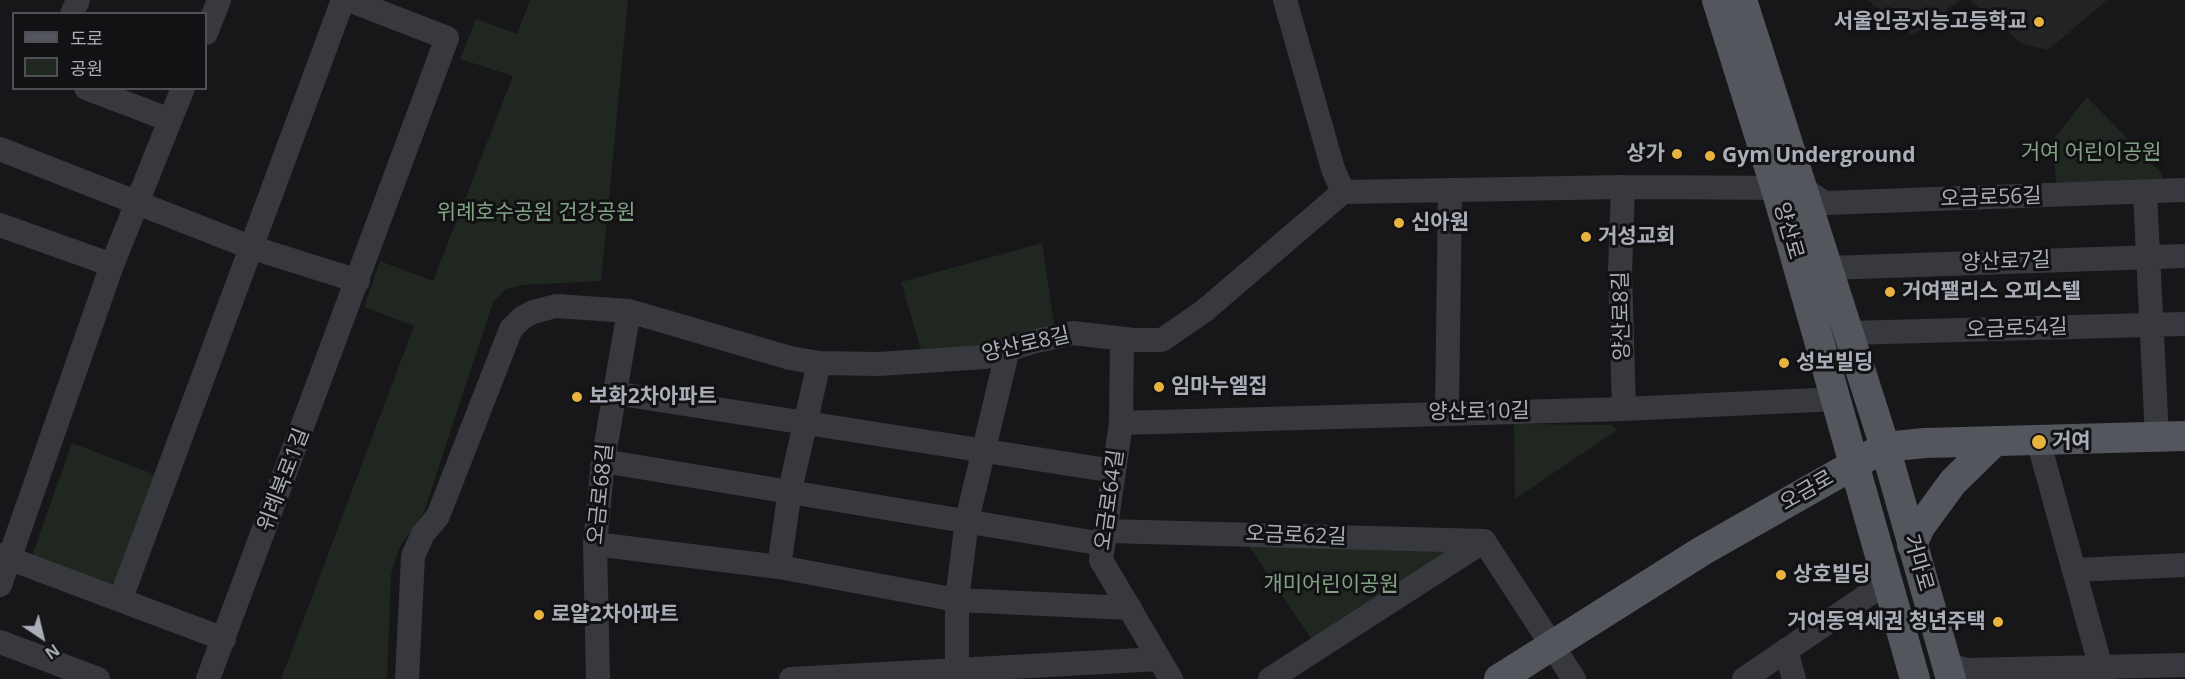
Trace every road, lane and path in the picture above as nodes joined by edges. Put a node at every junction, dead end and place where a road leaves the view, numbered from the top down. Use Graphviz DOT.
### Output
graph roads {
  1 [pos="219,0"];
  2 [pos="343,0"];
  3 [pos="349,0"];
  4 [pos="1284,0"];
  5 [pos="1717,0"];
  6 [pos="1742,0"];
  7 [pos="207,30"];
  8 [pos="91,90"];
  9 [pos="182,90"];
  10 [pos="170,120"];
  11 [pos="0,149"];
  12 [pos="1623,187"];
  13 [pos="1789,188"];
  14 [pos="1450,190"];
  15 [pos="2185,190"];
  16 [pos="1343,192"];
  17 [pos="2145,193"];
  18 [pos="138,203"];
  19 [pos="0,225"];
  20 [pos="249,247"];
  21 [pos="2185,256"];
  22 [pos="2147,257"];
  23 [pos="112,265"];
  24 [pos="1827,268"];
  25 [pos="358,281"];
  26 [pos="629,311"];
  27 [pos="2185,324"];
  28 [pos="2151,325"];
  29 [pos="1848,333"];
  30 [pos="1122,339"];
  31 [pos="1008,350"];
  32 [pos="819,363"];
  33 [pos="614,393"];
  34 [pos="1837,399"];
  35 [pos="1624,409"];
  36 [pos="1447,412"];
  37 [pos="806,423"];
  38 [pos="1121,423"];
  39 [pos="2171,437"];
  40 [pos="2038,440"];
  41 [pos="1995,441"];
  42 [pos="1885,447"];
  43 [pos="984,450"];
  44 [pos="603,461"];
  45 [pos="1855,464"];
  46 [pos="1114,471"];
  47 [pos="790,490"];
  48 [pos="966,520"];
  49 [pos="1105,538"];
  50 [pos="1484,541"];
  51 [pos="595,544"];
  52 [pos="1912,545"];
  53 [pos="5,556"];
  54 [pos="2185,565"];
  55 [pos="779,567"];
  56 [pos="2075,570"];
  57 [pos="1887,582"];
  58 [pos="0,585"];
  59 [pos="121,598"];
  60 [pos="957,600"];
  61 [pos="1130,608"];
  62 [pos="224,639"];
  63 [pos="0,642"];
  64 [pos="1553,644"];
  65 [pos="1786,650"];
  66 [pos="2185,665"];
  67 [pos="1165,669"];
  68 [pos="1949,672"];
  69 [pos="2102,673"];
  70 [pos="957,674"];
  71 [pos="98,679"];
  72 [pos="208,679"];
  73 [pos="407,679"];
  74 [pos="598,679"];
  75 [pos="791,679"];
  76 [pos="1270,679"];
  77 [pos="1499,679"];
  78 [pos="1574,679"];
  79 [pos="1744,679"];
  80 [pos="1794,679"];
  81 [pos="1915,679"];
  1 -- 7 [label="street"];
  2 -- 20 [label="street"];
  3 -- 25 [label="street, 위례북로1길"];
  4 -- 16 [label="street"];
  5 -- 13 [label="main road, 양산로"];
  6 -- 13 [label="main road, 양산로"];
  8 -- 10 [label="street"];
  9 -- 10 [label="street"];
  10 -- 18 [label="street"];
  11 -- 18 [label="street"];
  12 -- 13 [label="street"];
  12 -- 14 [label="street"];
  12 -- 35 [label="street, 양산로8길"];
  13 -- 17 [label="street, 오금로56길"];
  13 -- 24 [label="main road, 양산로"];
  13 -- 34 [label="main road, 양산로"];
  14 -- 16 [label="street"];
  14 -- 36 [label="street"];
  15 -- 17 [label="street, 오금로56길"];
  16 -- 30 [label="street, 양산로8길"];
  17 -- 22 [label="street, 오금로"];
  18 -- 20 [label="street"];
  18 -- 23 [label="street"];
  19 -- 23 [label="street"];
  20 -- 25 [label="street"];
  20 -- 59 [label="street"];
  21 -- 22 [label="street, 양산로7길"];
  22 -- 24 [label="street, 양산로7길"];
  22 -- 28 [label="street, 오금로"];
  23 -- 53 [label="street"];
  24 -- 29 [label="main road, 양산로"];
  25 -- 62 [label="street, 위례북로1길"];
  26 -- 32 [label="street, 양산로8길"];
  26 -- 33 [label="street, 오금로68길"];
  26 -- 73 [label="street, 양산로8길"];
  27 -- 28 [label="street, 오금로54길"];
  28 -- 29 [label="street, 오금로54길"];
  28 -- 39 [label="street, 오금로"];
  29 -- 42 [label="main road, 양산로"];
  30 -- 31 [label="street, 양산로8길"];
  30 -- 38 [label="street, 오금로64길"];
  31 -- 32 [label="street, 양산로8길"];
  31 -- 43 [label="street"];
  32 -- 37 [label="street"];
  33 -- 37 [label="street"];
  33 -- 44 [label="street, 오금로68길"];
  34 -- 35 [label="street, 양산로10길"];
  34 -- 45 [label="main road, 양산로"];
  35 -- 36 [label="street, 양산로10길"];
  36 -- 38 [label="street, 양산로10길"];
  37 -- 43 [label="street"];
  37 -- 47 [label="street"];
  38 -- 46 [label="street, 오금로64길"];
  39 -- 40 [label="main road, 오금로"];
  40 -- 41 [label="main road, 오금로"];
  40 -- 56 [label="street"];
  41 -- 42 [label="main road, 오금로"];
  41 -- 52 [label="main road"];
  42 -- 45 [label="main road, 오금로"];
  42 -- 52 [label="main road, 거마로"];
  43 -- 46 [label="street"];
  43 -- 48 [label="street"];
  44 -- 47 [label="street, 오금로62길"];
  44 -- 51 [label="street, 오금로68길"];
  45 -- 57 [label="main road, 거마로"];
  45 -- 64 [label="main road, 오금로"];
  46 -- 49 [label="street, 오금로64길"];
  47 -- 48 [label="street, 오금로62길"];
  47 -- 55 [label="street"];
  48 -- 49 [label="street, 오금로62길"];
  48 -- 60 [label="street"];
  49 -- 50 [label="street, 오금로62길"];
  49 -- 61 [label="street, 오금로64길"];
  50 -- 64 [label="street"];
  50 -- 76 [label="street"];
  51 -- 55 [label="street"];
  51 -- 74 [label="street, 오금로68길"];
  52 -- 68 [label="main road, 거마로"];
  53 -- 58 [label="street"];
  53 -- 59 [label="street"];
  54 -- 56 [label="street"];
  55 -- 60 [label="street"];
  56 -- 69 [label="street"];
  57 -- 65 [label="street"];
  57 -- 81 [label="main road, 거마로"];
  59 -- 62 [label="street"];
  60 -- 61 [label="street"];
  60 -- 70 [label="street"];
  61 -- 67 [label="street, 오금로64길"];
  62 -- 72 [label="street, 위례북로1길"];
  63 -- 71 [label="street"];
  64 -- 77 [label="main road, 오금로"];
  64 -- 78 [label="street"];
  65 -- 79 [label="street"];
  65 -- 80 [label="street"];
  66 -- 69 [label="street"];
  67 -- 70 [label="street"];
  68 -- 69 [label="street"];
  70 -- 75 [label="street"];
}
